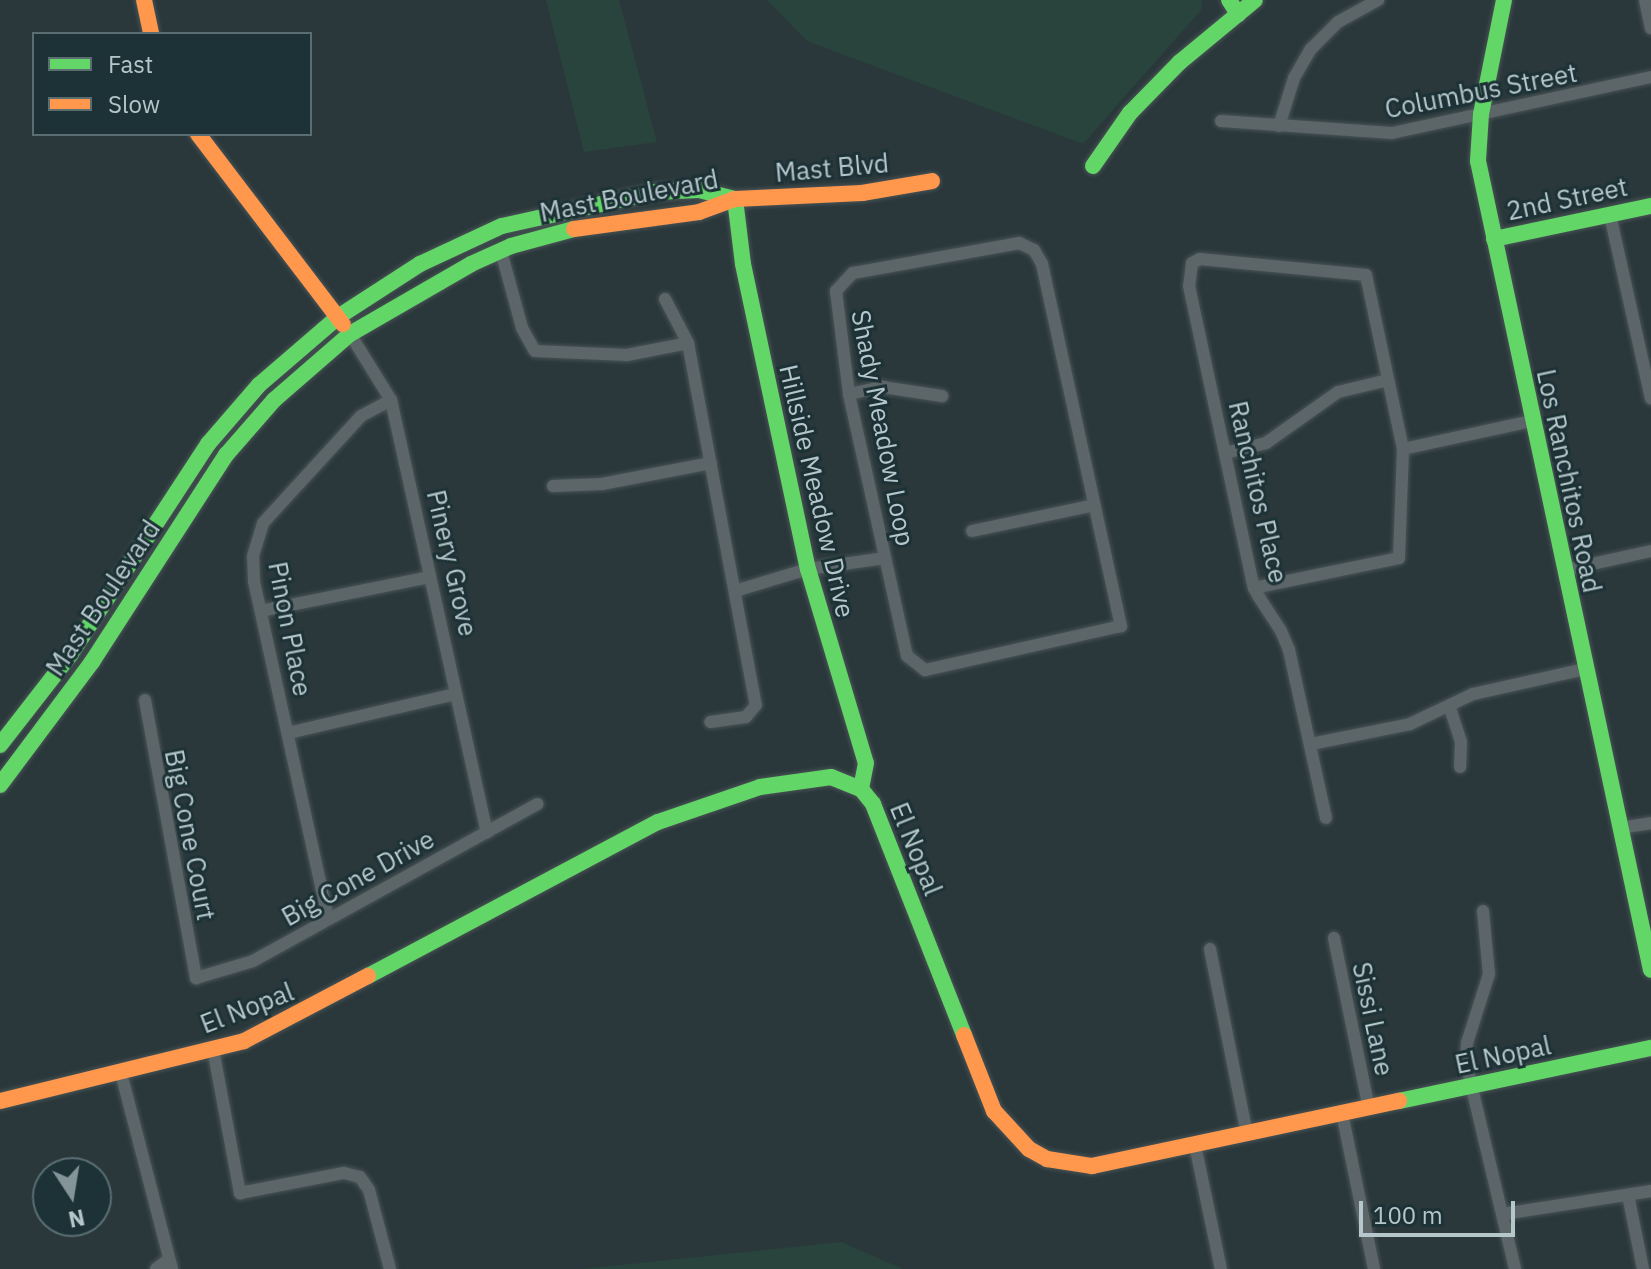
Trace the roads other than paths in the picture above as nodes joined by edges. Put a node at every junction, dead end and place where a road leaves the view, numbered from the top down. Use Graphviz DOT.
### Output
graph roads {
  1 [pos="144,0"];
  2 [pos="1255,0"];
  3 [pos="1378,0"];
  4 [pos="1504,0"];
  5 [pos="1645,0"];
  6 [pos="1234,7"];
  7 [pos="1651,28"];
  8 [pos="151,32"];
  9 [pos="1651,77"];
  10 [pos="1481,114"];
  11 [pos="1221,121"];
  12 [pos="1279,126"];
  13 [pos="200,136"];
  14 [pos="1093,166"];
  15 [pos="932,181"];
  16 [pos="735,199"];
  17 [pos="1651,206"];
  18 [pos="1610,215"];
  19 [pos="1494,239"];
  20 [pos="501,251"];
  21 [pos="665,299"];
  22 [pos="338,317"];
  23 [pos="1651,328"];
  24 [pos="1637,331"];
  25 [pos="350,334"];
  26 [pos="688,343"];
  27 [pos="1388,380"];
  28 [pos="849,394"];
  29 [pos="942,396"];
  30 [pos="1651,398"];
  31 [pos="391,400"];
  32 [pos="1531,421"];
  33 [pos="1403,449"];
  34 [pos="1225,453"];
  35 [pos="711,463"];
  36 [pos="553,486"];
  37 [pos="1094,505"];
  38 [pos="972,531"];
  39 [pos="1651,551"];
  40 [pos="885,558"];
  41 [pos="808,569"];
  42 [pos="1564,570"];
  43 [pos="430,577"];
  44 [pos="1254,588"];
  45 [pos="735,591"];
  46 [pos="261,611"];
  47 [pos="1585,669"];
  48 [pos="52,679"];
  49 [pos="71,690"];
  50 [pos="456,694"];
  51 [pos="145,700"];
  52 [pos="1450,708"];
  53 [pos="710,722"];
  54 [pos="288,733"];
  55 [pos="1311,744"];
  56 [pos="0,745"];
  57 [pos="1460,767"];
  58 [pos="0,785"];
  59 [pos="861,789"];
  60 [pos="537,804"];
  61 [pos="1326,818"];
  62 [pos="1651,823"];
  63 [pos="1620,828"];
  64 [pos="487,832"];
  65 [pos="1483,911"];
  66 [pos="328,918"];
  67 [pos="1334,938"];
  68 [pos="1210,949"];
  69 [pos="1651,970"];
  70 [pos="196,978"];
  71 [pos="1651,1048"];
  72 [pos="213,1049"];
  73 [pos="121,1073"];
  74 [pos="1472,1086"];
  75 [pos="0,1101"];
  76 [pos="1369,1108"];
  77 [pos="1342,1113"];
  78 [pos="1247,1134"];
  79 [pos="1195,1145"];
  80 [pos="1651,1191"];
  81 [pos="1628,1195"];
  82 [pos="1503,1214"];
  83 [pos="170,1264"];
  84 [pos="156,1269"];
  85 [pos="390,1269"];
  86 [pos="1221,1269"];
  87 [pos="1374,1269"];
  88 [pos="1515,1269"];
  89 [pos="1643,1269"];
  1 -- 8 [label="street"];
  2 -- 6 [label="street"];
  3 -- 12 [label="street"];
  4 -- 10 [label="street, Los Ranchitos Road"];
  5 -- 7 [label="street"];
  6 -- 14 [label="street"];
  9 -- 10 [label="street, Columbus Street"];
  10 -- 12 [label="street, Columbus Street"];
  10 -- 19 [label="street, Los Ranchitos Road"];
  11 -- 12 [label="street, Columbus Street"];
  13 -- 22 [label="street, Pinery Grove"];
  15 -- 16 [label="street, Mast Blvd"];
  16 -- 20 [label="street, Mast Boulevard"];
  16 -- 22 [label="street, Mast Boulevard"];
  16 -- 41 [label="street, Hillside Meadow Drive"];
  17 -- 18 [label="street, 2nd Street"];
  18 -- 19 [label="street, 2nd Street"];
  18 -- 24 [label="street"];
  19 -- 32 [label="street, Los Ranchitos Road"];
  20 -- 25 [label="street, Mast Boulevard"];
  20 -- 26 [label="street"];
  21 -- 26 [label="street"];
  22 -- 25 [label="street, Pinery Grove"];
  22 -- 48 [label="street, Mast Boulevard"];
  23 -- 24 [label="street"];
  24 -- 30 [label="street"];
  25 -- 31 [label="street, Pinery Grove"];
  25 -- 49 [label="street, Mast Boulevard"];
  26 -- 35 [label="street"];
  27 -- 33 [label="street"];
  27 -- 34 [label="street"];
  27 -- 34 [label="street, Ranchitos Place"];
  28 -- 29 [label="street"];
  28 -- 37 [label="street, Shady Meadow Loop"];
  28 -- 40 [label="street, Shady Meadow Loop"];
  31 -- 43 [label="street, Pinery Grove"];
  31 -- 46 [label="street, Pinon Place"];
  32 -- 33 [label="street"];
  32 -- 42 [label="street, Los Ranchitos Road"];
  33 -- 44 [label="street"];
  34 -- 44 [label="street, Ranchitos Place"];
  35 -- 36 [label="street"];
  35 -- 45 [label="street"];
  37 -- 38 [label="street"];
  37 -- 40 [label="street, Shady Meadow Loop"];
  39 -- 42 [label="street"];
  40 -- 41 [label="street"];
  41 -- 45 [label="street"];
  41 -- 59 [label="street, Hillside Meadow Drive"];
  42 -- 47 [label="street, Los Ranchitos Road"];
  43 -- 46 [label="street"];
  43 -- 50 [label="street, Pinery Grove"];
  44 -- 55 [label="street, Ranchitos Place"];
  45 -- 53 [label="street"];
  46 -- 54 [label="street, Pinon Place"];
  47 -- 52 [label="street"];
  47 -- 63 [label="street, Los Ranchitos Road"];
  48 -- 49 [label="street"];
  48 -- 56 [label="street, Mast Boulevard"];
  49 -- 58 [label="street, Mast Boulevard"];
  50 -- 54 [label="street"];
  50 -- 64 [label="street, Pinery Grove"];
  51 -- 70 [label="street, Big Cone Court"];
  52 -- 55 [label="street"];
  52 -- 57 [label="street"];
  54 -- 66 [label="street, Pinon Place"];
  55 -- 61 [label="street, Ranchitos Place"];
  59 -- 72 [label="street, El Nopal"];
  59 -- 79 [label="street, El Nopal"];
  60 -- 64 [label="street, Big Cone Drive"];
  62 -- 63 [label="street"];
  63 -- 69 [label="street, Los Ranchitos Road"];
  64 -- 66 [label="street, Big Cone Drive"];
  65 -- 74 [label="street"];
  66 -- 70 [label="street, Big Cone Drive"];
  67 -- 76 [label="street, Sissi Lane"];
  68 -- 78 [label="street"];
  71 -- 74 [label="street, El Nopal"];
  72 -- 73 [label="street, El Nopal"];
  72 -- 85 [label="street"];
  73 -- 75 [label="street, El Nopal"];
  73 -- 83 [label="street"];
  74 -- 76 [label="street, El Nopal"];
  74 -- 82 [label="street"];
  76 -- 77 [label="street, El Nopal"];
  77 -- 78 [label="street, El Nopal"];
  77 -- 87 [label="street"];
  78 -- 79 [label="street, El Nopal"];
  79 -- 86 [label="street"];
  80 -- 81 [label="street"];
  81 -- 82 [label="street"];
  81 -- 89 [label="street"];
  82 -- 88 [label="street"];
  83 -- 84 [label="street"];
}
